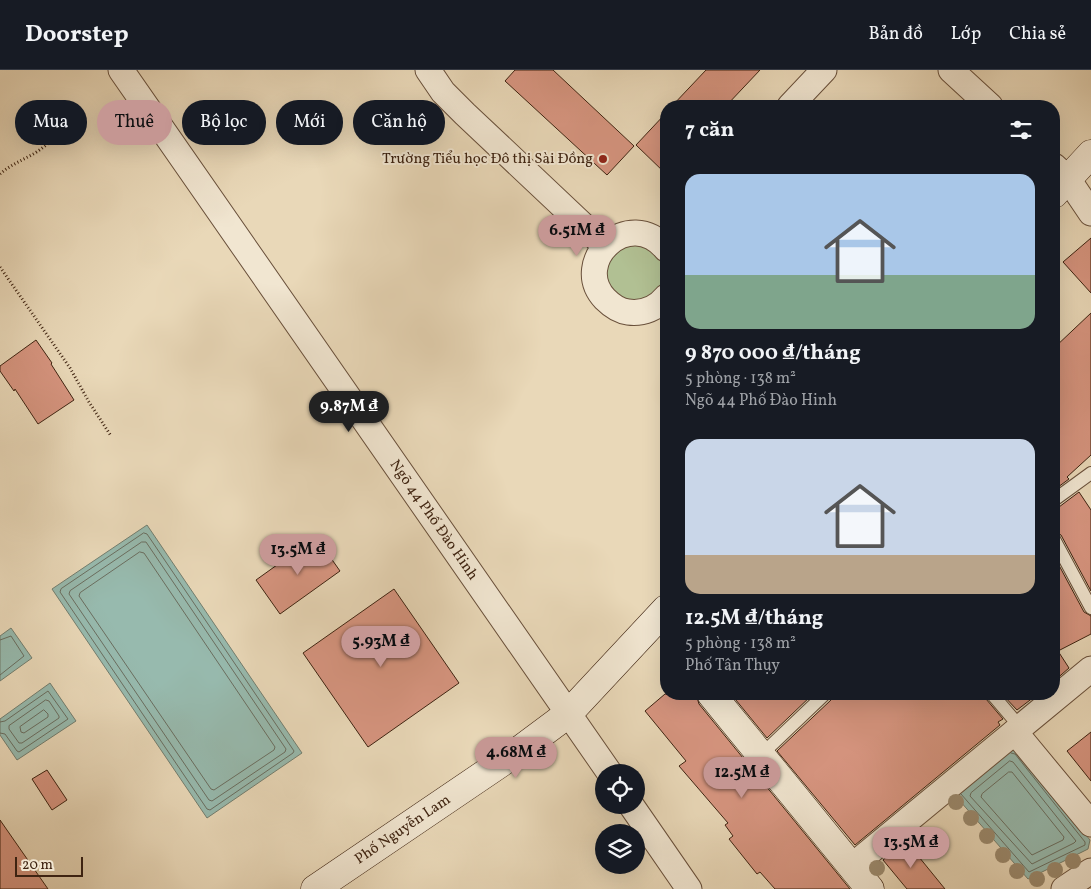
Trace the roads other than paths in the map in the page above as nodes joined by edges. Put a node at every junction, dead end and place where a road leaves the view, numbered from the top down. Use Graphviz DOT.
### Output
graph roads {
  1 [pos="121,70"];
  2 [pos="428,70"];
  3 [pos="824,70"];
  4 [pos="951,70"];
  5 [pos="796,100"];
  6 [pos="984,100"];
  7 [pos="1091,154"];
  8 [pos="1060,178"];
  9 [pos="1060,182"];
  10 [pos="1091,213"];
  11 [pos="660,240"];
  12 [pos="605,246"];
  13 [pos="660,302"];
  14 [pos="1091,473"];
  15 [pos="1060,496"];
  16 [pos="1060,551"];
  17 [pos="1091,608"];
  18 [pos="660,624"];
  19 [pos="1091,669"];
  20 [pos="1060,695"];
  21 [pos="716,700"];
  22 [pos="819,700"];
  23 [pos="996,700"];
  24 [pos="1054,700"];
  25 [pos="568,714"];
  26 [pos="1018,730"];
  27 [pos="760,756"];
  28 [pos="603,764"];
  29 [pos="637,814"];
  30 [pos="1091,824"];
  31 [pos="851,867"];
  32 [pos="1091,871"];
  33 [pos="315,889"];
  34 [pos="689,889"];
  35 [pos="870,889"];
  36 [pos="1064,889"];
  1 -- 25 [label="street, Ngõ 44 Phố Đào Hinh"];
  2 -- 12 [label="street"];
  3 -- 5 [label="street"];
  4 -- 6 [label="street"];
  7 -- 8 [label="street"];
  9 -- 10 [label="street"];
  11 -- 12 [label="street"];
  12 -- 13 [label="street"];
  14 -- 15 [label="lane"];
  16 -- 17 [label="lane"];
  18 -- 25 [label="street, Phố Nguyễn Lam"];
  19 -- 20 [label="street"];
  21 -- 27 [label="street"];
  22 -- 27 [label="lane"];
  23 -- 26 [label="lane"];
  24 -- 26 [label="street"];
  25 -- 28 [label="street, Ngõ 44 Phố Đào Hinh"];
  25 -- 33 [label="street, Phố Nguyễn Lam"];
  26 -- 30 [label="street"];
  26 -- 31 [label="street"];
  27 -- 31 [label="street"];
  29 -- 34 [label="street"];
  31 -- 35 [label="street"];
  32 -- 36 [label="street"];
}
